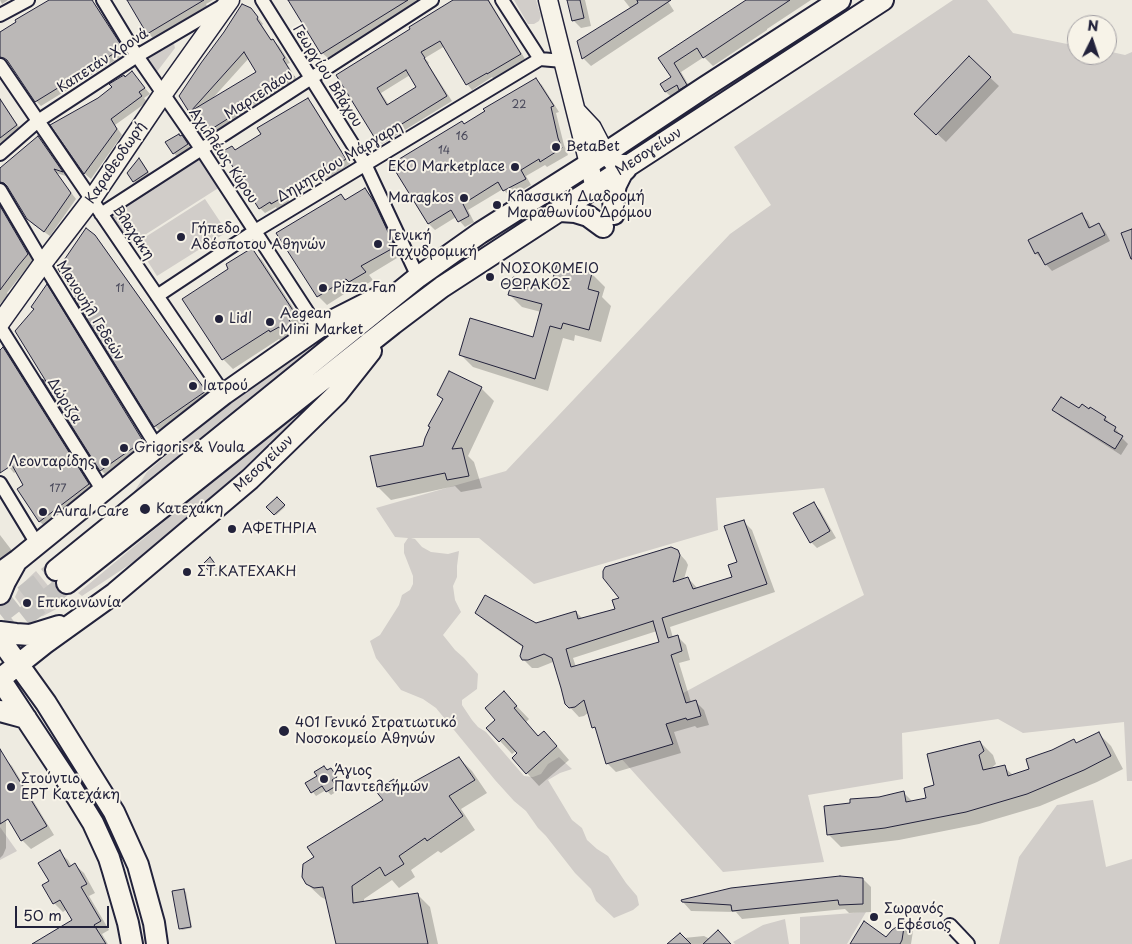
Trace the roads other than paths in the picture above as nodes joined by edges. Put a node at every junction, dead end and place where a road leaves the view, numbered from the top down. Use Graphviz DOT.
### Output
graph roads {
  1 [pos="28,0"];
  2 [pos="103,0"];
  3 [pos="262,0"];
  4 [pos="432,0"];
  5 [pos="502,0"];
  6 [pos="548,0"];
  7 [pos="840,0"];
  8 [pos="883,0"];
  9 [pos="229,1"];
  10 [pos="0,15"];
  11 [pos="138,56"];
  12 [pos="540,59"];
  13 [pos="563,61"];
  14 [pos="0,65"];
  15 [pos="311,78"];
  16 [pos="163,94"];
  17 [pos="38,121"];
  18 [pos="202,150"];
  19 [pos="0,154"];
  20 [pos="597,159"];
  21 [pos="365,164"];
  22 [pos="631,164"];
  23 [pos="595,188"];
  24 [pos="0,190"];
  25 [pos="96,207"];
  26 [pos="560,211"];
  27 [pos="255,231"];
  28 [pos="43,263"];
  29 [pos="418,277"];
  30 [pos="157,296"];
  31 [pos="0,323"];
  32 [pos="393,324"];
  33 [pos="0,327"];
  34 [pos="318,328"];
  35 [pos="224,394"];
  36 [pos="157,447"];
  37 [pos="0,483"];
  38 [pos="103,491"];
  39 [pos="37,544"];
  40 [pos="18,560"];
  41 [pos="0,573"];
  42 [pos="0,594"];
  43 [pos="82,617"];
  44 [pos="0,632"];
  45 [pos="8,652"];
  46 [pos="0,679"];
  47 [pos="0,711"];
  48 [pos="26,718"];
  49 [pos="950,925"];
  50 [pos="132,944"];
  51 [pos="157,944"];
  52 [pos="968,944"];
  1 -- 10 [label="street"];
  2 -- 11 [label="street, Αχιλλέως Κύρου"];
  3 -- 15 [label="street, Γεωργίου Βλάχου"];
  4 -- 15 [label="street, Μαρτελάου"];
  5 -- 12 [label="street"];
  6 -- 13 [label="street"];
  7 -- 20 [label="main road, Μεσογείων"];
  8 -- 22 [label="main road, Μεσογείων"];
  9 -- 11 [label="street, Καπετάν Χρονά"];
  9 -- 16 [label="street, Καραθεοδωρή"];
  11 -- 16 [label="street, Αχιλλέως Κύρου"];
  11 -- 17 [label="street, Καπετάν Χρονά"];
  12 -- 13 [label="street"];
  12 -- 21 [label="street, Δημητρίου Μάργαρη"];
  13 -- 20 [label="street"];
  14 -- 17 [label="street, Βλαχάκη"];
  15 -- 18 [label="street, Μαρτελάου"];
  15 -- 21 [label="street, Γεωργίου Βλάχου"];
  16 -- 18 [label="street, Αχιλλέως Κύρου"];
  16 -- 25 [label="street, Καραθεοδωρή"];
  17 -- 19 [label="street, Καπετάν Χρονά"];
  17 -- 25 [label="street, Βλαχάκη"];
  18 -- 25 [label="street, Μαρτελάου"];
  18 -- 27 [label="street, Αχιλλέως Κύρου"];
  20 -- 22 [label="street"];
  20 -- 23 [label="street"];
  20 -- 29 [label="main road, Μεσογείων"];
  21 -- 27 [label="street, Δημητρίου Μάργαρη"];
  21 -- 29 [label="street, Γεωργίου Βλάχου"];
  22 -- 23 [label="main road, Μεσογείων"];
  22 -- 26 [label="main road"];
  23 -- 26 [label="main road, Μεσογείων"];
  24 -- 28 [label="street, Μανουήλ Γεδεών"];
  25 -- 28 [label="street, Καραθεοδωρή"];
  25 -- 30 [label="street, Βλαχάκη"];
  26 -- 32 [label="main road, Μεσογείων"];
  27 -- 30 [label="street, Δημητρίου Μάργαρη"];
  27 -- 34 [label="street, Αχιλλέως Κύρου"];
  28 -- 31 [label="street, Καραθεοδωρή"];
  28 -- 36 [label="street, Μανουήλ Γεδεών"];
  29 -- 32 [label="main road, Μεσογείων"];
  29 -- 34 [label="main road, Μεσογείων"];
  30 -- 35 [label="street, Βλαχάκη"];
  32 -- 43 [label="main road, Μεσογείων"];
  33 -- 38 [label="street, Δώριζα"];
  34 -- 35 [label="main road, Μεσογείων"];
  35 -- 36 [label="main road, Μεσογείων"];
  36 -- 38 [label="main road, Μεσογείων"];
  37 -- 39 [label="street"];
  38 -- 39 [label="main road, Μεσογείων"];
  39 -- 40 [label="main road, Μεσογείων"];
  40 -- 41 [label="main road, Μεσογείων"];
  40 -- 42 [label="main road"];
  43 -- 44 [label="main road"];
  43 -- 45 [label="main road, Μεσογείων"];
  45 -- 46 [label="main road, Μεσογείων"];
  45 -- 51 [label="main road"];
  46 -- 48 [label="main road"];
  47 -- 48 [label="main road"];
  48 -- 50 [label="main road"];
  49 -- 52 [label="street"];
}
